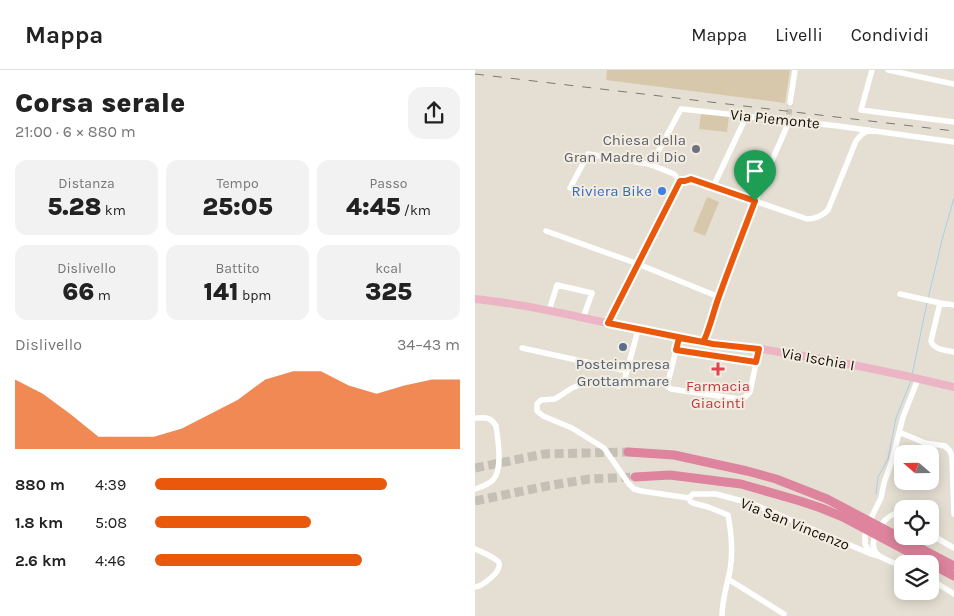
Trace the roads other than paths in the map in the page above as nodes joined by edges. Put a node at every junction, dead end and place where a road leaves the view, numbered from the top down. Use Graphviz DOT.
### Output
graph roads {
  1 [pos="795,70"];
  2 [pos="871,70"];
  3 [pos="888,70"];
  4 [pos="954,84"];
  5 [pos="790,103"];
  6 [pos="747,116"];
  7 [pos="954,122"];
  8 [pos="788,123"];
  9 [pos="869,130"];
  10 [pos="954,142"];
  11 [pos="651,165"];
  12 [pos="680,181"];
  13 [pos="713,187"];
  14 [pos="569,188"];
  15 [pos="755,201"];
  16 [pos="546,231"];
  17 [pos="638,264"];
  18 [pos="900,294"];
  19 [pos="719,297"];
  20 [pos="475,299"];
  21 [pos="940,302"];
  22 [pos="954,305"];
  23 [pos="549,311"];
  24 [pos="583,318"];
  25 [pos="608,323"];
  26 [pos="637,330"];
  27 [pos="679,338"];
  28 [pos="703,342"];
  29 [pos="522,348"];
  30 [pos="759,349"];
  31 [pos="676,350"];
  32 [pos="954,352"];
  33 [pos="756,362"];
  34 [pos="627,371"];
  35 [pos="913,378"];
  36 [pos="954,387"];
  37 [pos="475,418"];
  38 [pos="899,432"];
  39 [pos="628,452"];
  40 [pos="635,476"];
  41 [pos="953,486"];
  42 [pos="475,488"];
  43 [pos="689,498"];
  44 [pos="845,513"];
  45 [pos="894,514"];
  46 [pos="954,514"];
  47 [pos="883,533"];
  48 [pos="939,539"];
  49 [pos="954,548"];
  50 [pos="475,549"];
  51 [pos="871,554"];
  52 [pos="879,556"];
  53 [pos="894,562"];
  54 [pos="954,566"];
  55 [pos="954,576"];
  56 [pos="728,579"];
  57 [pos="939,585"];
  58 [pos="475,587"];
  59 [pos="954,594"];
  60 [pos="784,614"];
  61 [pos="722,616"];
  1 -- 5 [label="street"];
  2 -- 7 [label="street"];
  3 -- 4 [label="street"];
  6 -- 9 [label="street, Via Piemonte"];
  6 -- 11 [label="street, Via Piemonte"];
  6 -- 13 [label="street"];
  8 -- 15 [label="street"];
  9 -- 10 [label="street, Via Piemonte"];
  9 -- 15 [label="street"];
  11 -- 12 [label="street"];
  11 -- 14 [label="street"];
  12 -- 13 [label="street"];
  12 -- 17 [label="street"];
  13 -- 15 [label="street"];
  15 -- 19 [label="street"];
  16 -- 17 [label="street"];
  17 -- 19 [label="street"];
  17 -- 25 [label="street"];
  18 -- 21 [label="street"];
  19 -- 28 [label="street"];
  20 -- 23 [label="main road, Via Ischia I"];
  21 -- 22 [label="street"];
  21 -- 32 [label="street"];
  23 -- 24 [label="main road, Via Ischia I"];
  23 -- 24 [label="street"];
  24 -- 25 [label="main road, Via Ischia I"];
  25 -- 26 [label="main road, Via Ischia I"];
  26 -- 27 [label="main road, Via Ischia I"];
  26 -- 34 [label="street"];
  27 -- 28 [label="main road, Via Ischia I"];
  27 -- 31 [label="street"];
  28 -- 30 [label="main road, Via Ischia I"];
  29 -- 34 [label="street"];
  30 -- 33 [label="street"];
  30 -- 35 [label="main road, Via Ischia I"];
  31 -- 33 [label="street"];
  31 -- 33 [label="street"];
  34 -- 43 [label="street"];
  35 -- 36 [label="main road, Via Ischia I"];
  35 -- 38 [label="street"];
  37 -- 42 [label="street"];
  38 -- 41 [label="street"];
  38 -- 51 [label="street"];
  39 -- 44 [label="highway"];
  40 -- 44 [label="highway"];
  41 -- 46 [label="street"];
  43 -- 51 [label="street, Via San Vincenzo"];
  43 -- 56 [label="street, Via San Vincenzo"];
  44 -- 47 [label="highway"];
  45 -- 52 [label="street"];
  47 -- 54 [label="highway"];
  47 -- 55 [label="highway"];
  48 -- 49 [label="street"];
  50 -- 58 [label="street"];
  51 -- 52 [label="street, Via San Vincenzo"];
  52 -- 53 [label="street, Via San Vincenzo"];
  56 -- 60 [label="street"];
  56 -- 61 [label="street, Via San Vincenzo"];
  57 -- 59 [label="street"];
}
